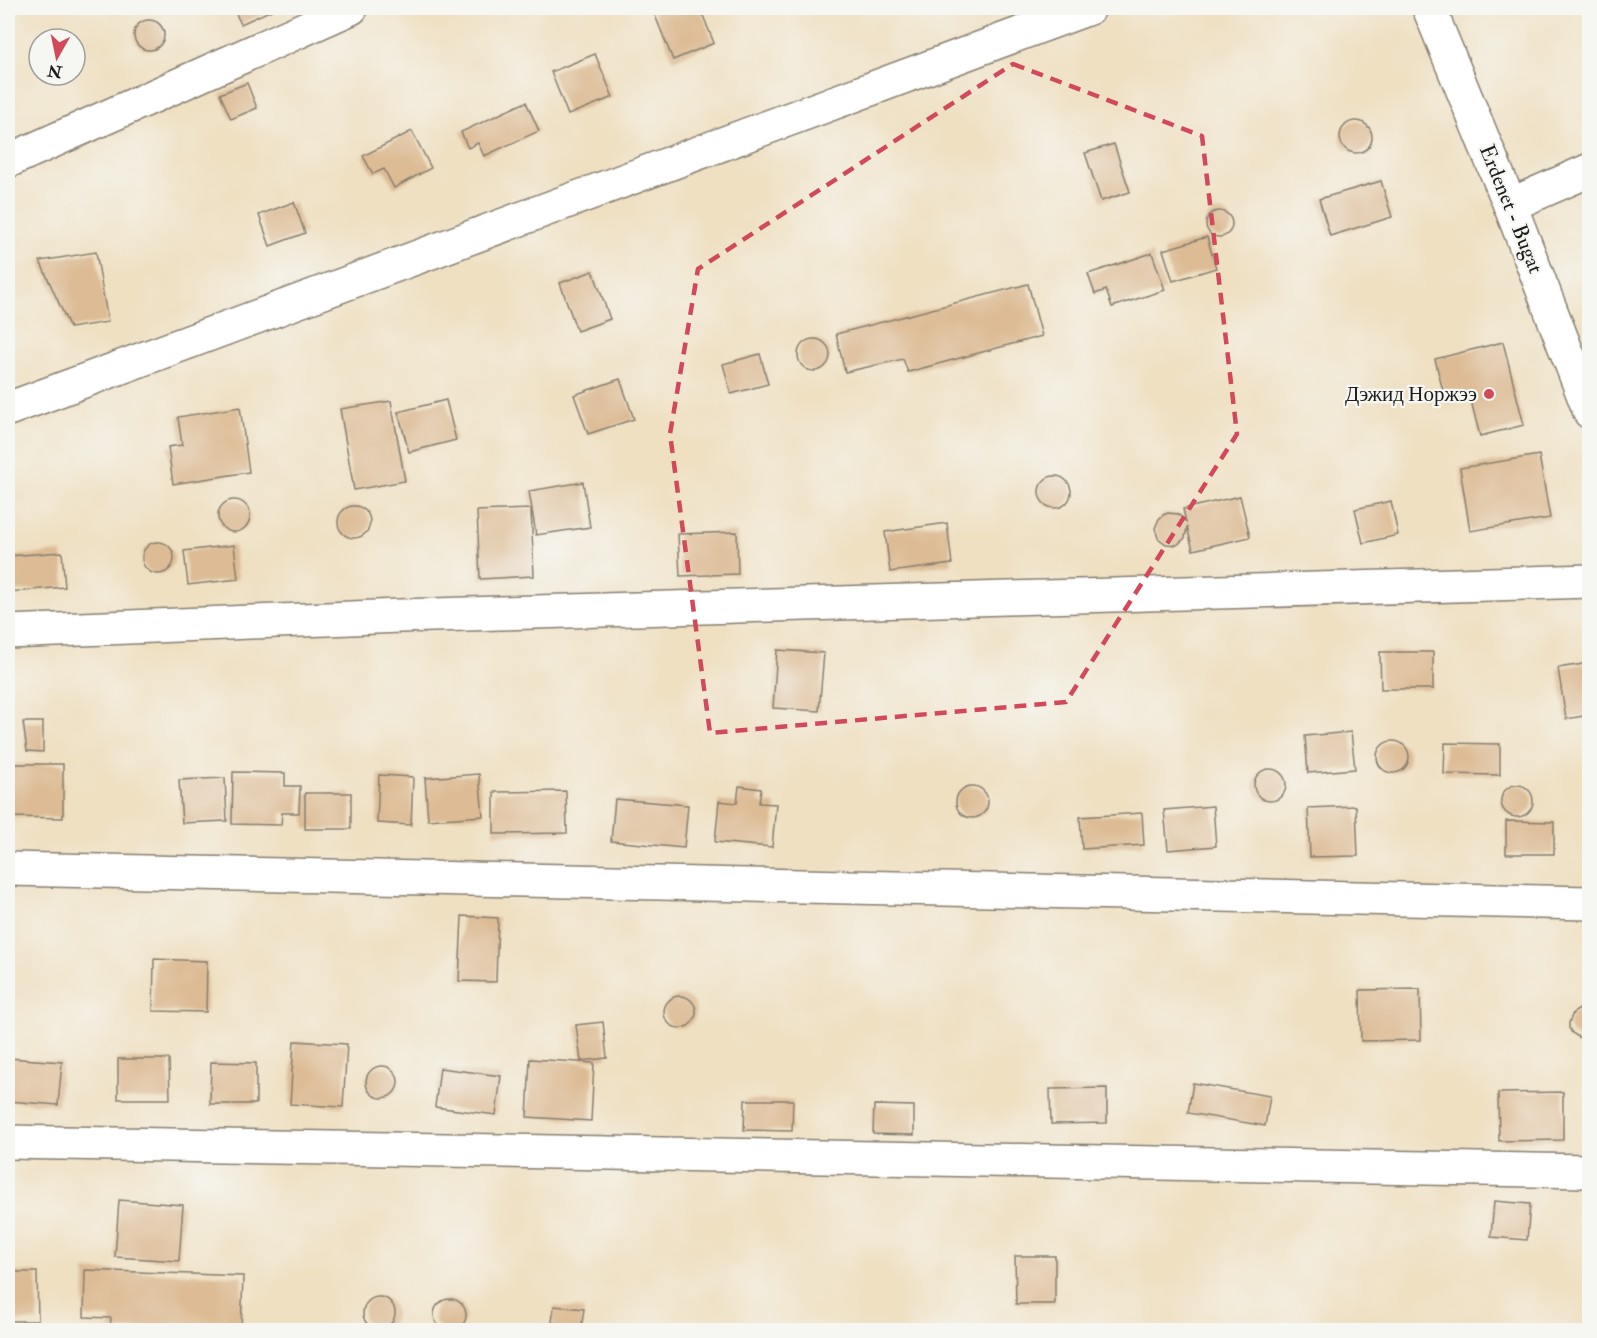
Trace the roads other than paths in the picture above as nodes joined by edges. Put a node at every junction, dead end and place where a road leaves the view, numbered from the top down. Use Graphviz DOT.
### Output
graph roads {
  1 [pos="351,8"];
  2 [pos="1089,8"];
  3 [pos="1428,8"];
  4 [pos="8,161"];
  5 [pos="1590,170"];
  6 [pos="1510,205"];
  7 [pos="8,409"];
  8 [pos="1590,412"];
  9 [pos="1590,581"];
  10 [pos="8,632"];
  11 [pos="8,869"];
  12 [pos="1590,903"];
  13 [pos="8,1142"];
  14 [pos="1590,1171"];
  1 -- 4 [label="street"];
  2 -- 7 [label="street"];
  3 -- 6 [label="street, Erdenet - Bugat"];
  5 -- 6 [label="street"];
  6 -- 8 [label="street, Erdenet - Bugat"];
  9 -- 10 [label="street"];
  11 -- 12 [label="street"];
  13 -- 14 [label="street"];
}
